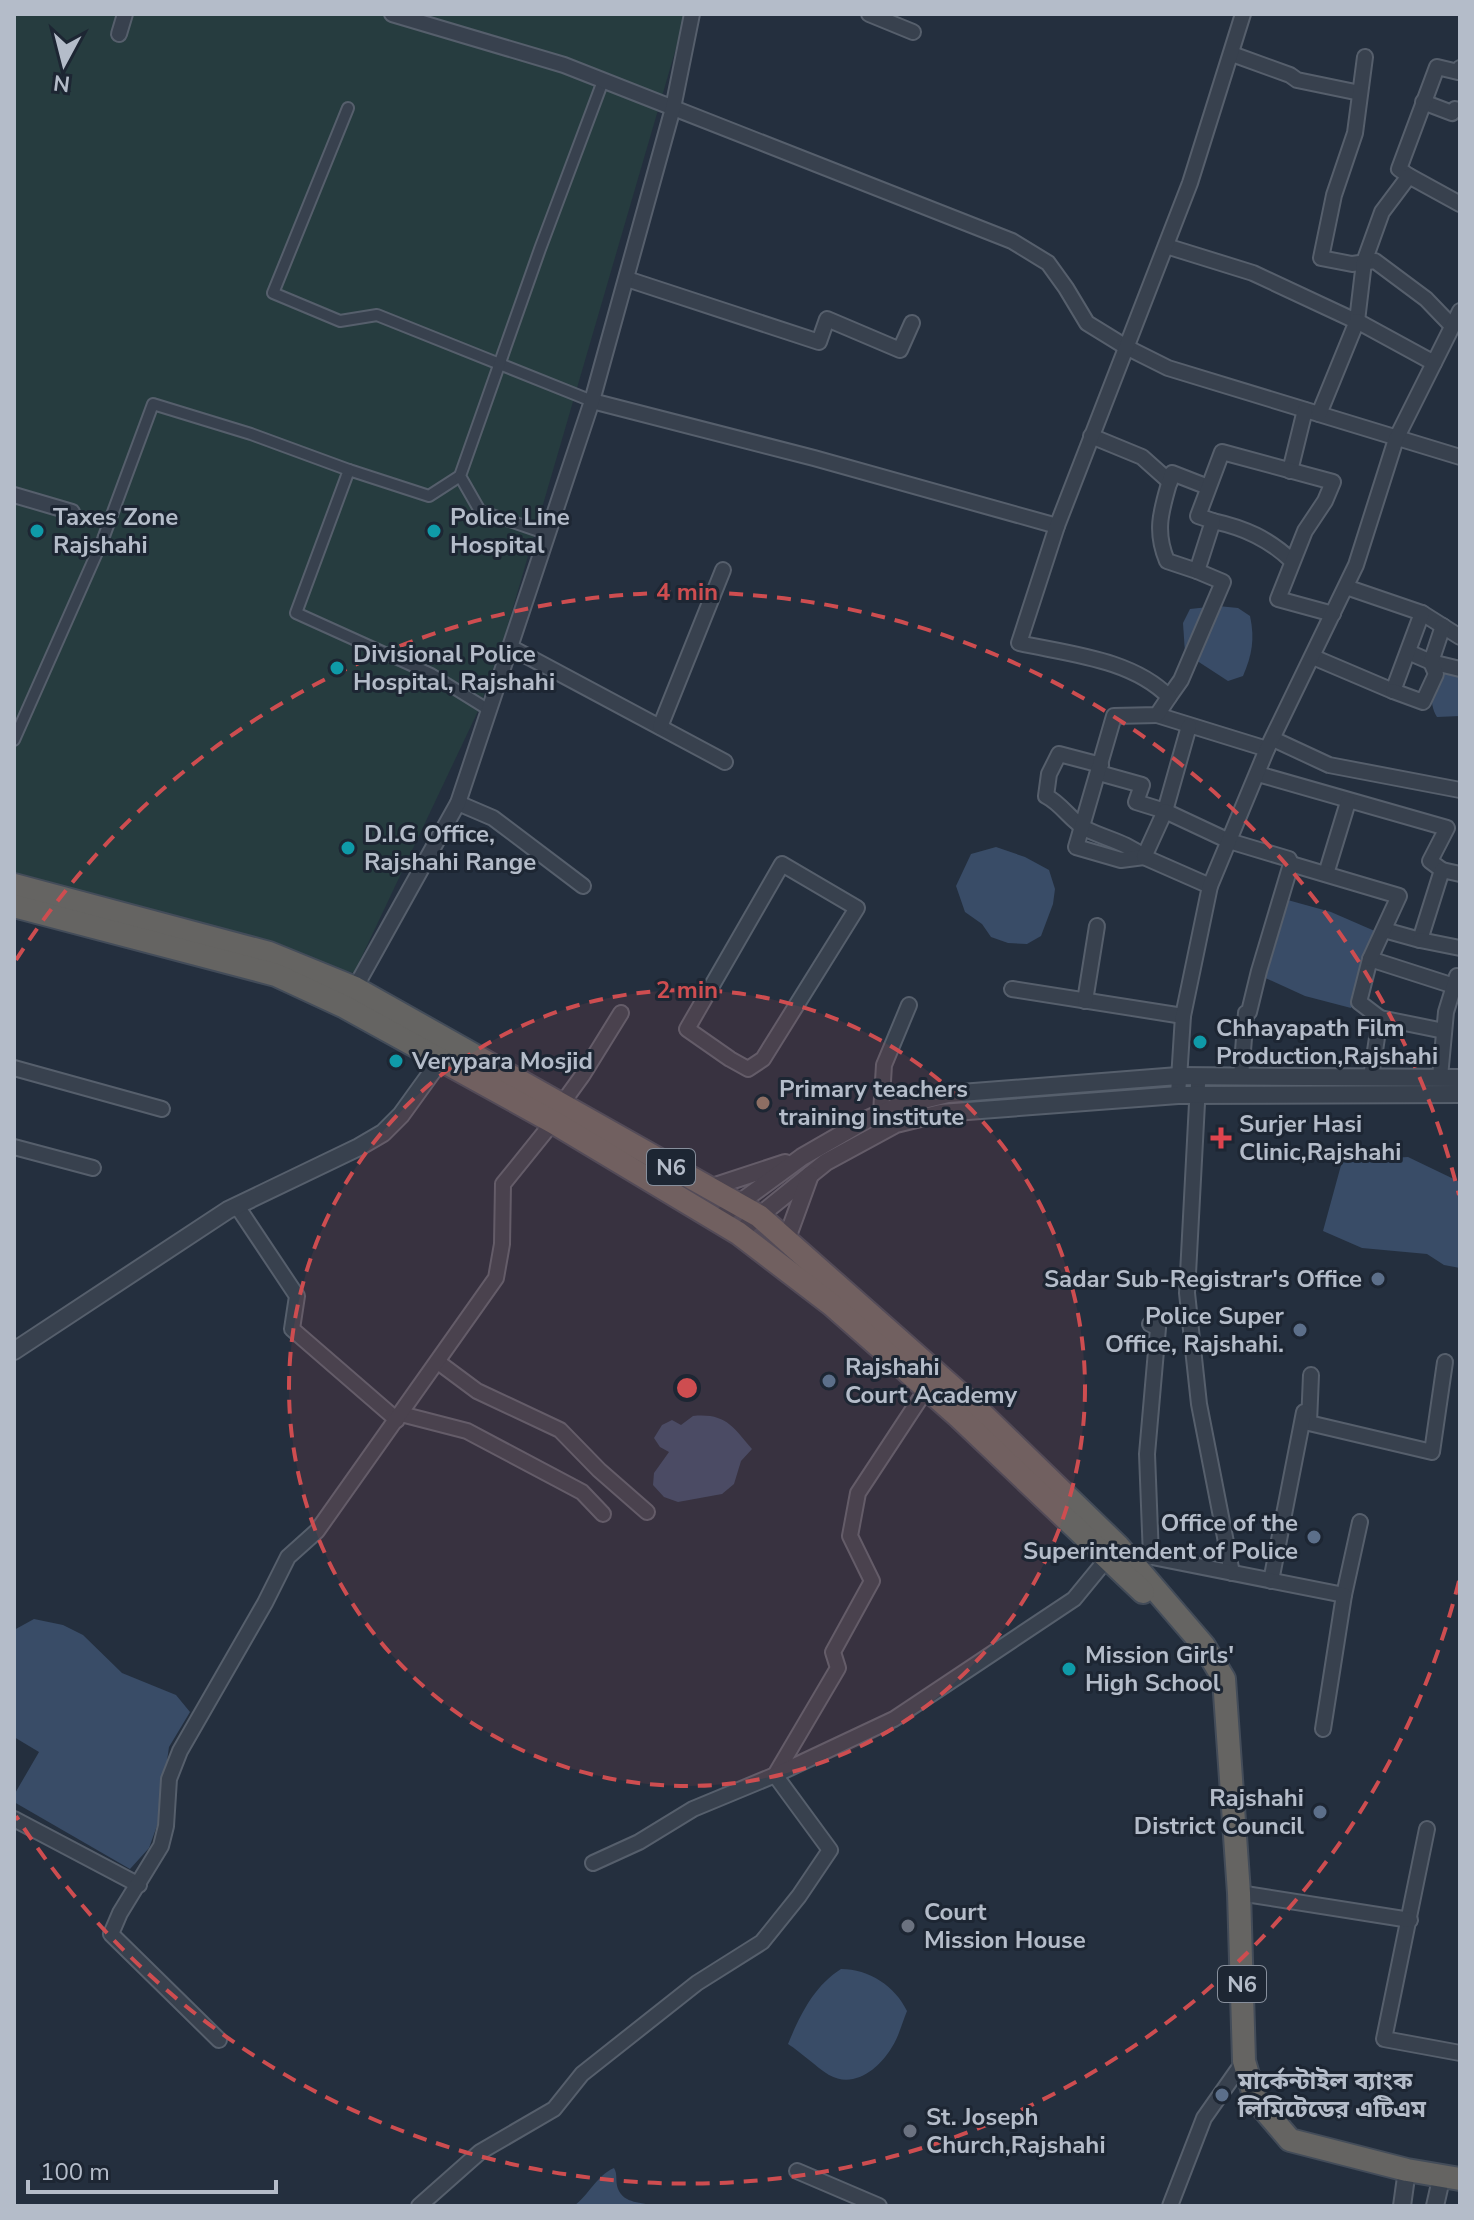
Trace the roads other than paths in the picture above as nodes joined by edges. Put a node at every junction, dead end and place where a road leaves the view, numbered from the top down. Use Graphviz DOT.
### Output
graph roads {
  1 [pos="125,14"];
  2 [pos="392,14"];
  3 [pos="692,14"];
  4 [pos="869,14"];
  5 [pos="1243,14"];
  6 [pos="913,32"];
  7 [pos="119,34"];
  8 [pos="1232,54"];
  9 [pos="1365,57"];
  10 [pos="1460,69"];
  11 [pos="603,81"];
  12 [pos="1360,93"];
  13 [pos="1423,102"];
  14 [pos="348,108"];
  15 [pos="673,108"];
  16 [pos="1460,110"];
  17 [pos="1409,176"];
  18 [pos="1460,204"];
  19 [pos="1166,246"];
  20 [pos="1364,262"];
  21 [pos="627,279"];
  22 [pos="1460,311"];
  23 [pos="1359,322"];
  24 [pos="912,323"];
  25 [pos="1452,326"];
  26 [pos="1126,347"];
  27 [pos="1434,363"];
  28 [pos="498,366"];
  29 [pos="592,401"];
  30 [pos="1312,412"];
  31 [pos="1091,436"];
  32 [pos="1396,439"];
  33 [pos="1460,457"];
  34 [pos="349,470"];
  35 [pos="1290,471"];
  36 [pos="460,476"];
  37 [pos="1170,482"];
  38 [pos="1208,487"];
  39 [pos="14,495"];
  40 [pos="72,512"];
  41 [pos="1213,521"];
  42 [pos="1057,526"];
  43 [pos="548,534"];
  44 [pos="1292,561"];
  45 [pos="723,570"];
  46 [pos="1197,571"];
  47 [pos="1346,587"];
  48 [pos="1422,613"];
  49 [pos="1333,614"];
  50 [pos="1443,626"];
  51 [pos="1460,637"];
  52 [pos="510,647"];
  53 [pos="1408,652"];
  54 [pos="1313,657"];
  55 [pos="1431,662"];
  56 [pos="1460,669"];
  57 [pos="1393,691"];
  58 [pos="1169,697"];
  59 [pos="489,710"];
  60 [pos="1157,715"];
  61 [pos="1189,726"];
  62 [pos="660,727"];
  63 [pos="14,740"];
  64 [pos="1270,744"];
  65 [pos="725,762"];
  66 [pos="1100,769"];
  67 [pos="1258,774"];
  68 [pos="1460,790"];
  69 [pos="1348,802"];
  70 [pos="458,803"];
  71 [pos="1165,811"];
  72 [pos="1082,827"];
  73 [pos="1443,834"];
  74 [pos="1460,839"];
  75 [pos="1229,841"];
  76 [pos="1144,857"];
  77 [pos="1291,864"];
  78 [pos="1442,870"];
  79 [pos="1326,874"];
  80 [pos="1460,874"];
  81 [pos="14,885"];
  82 [pos="583,886"];
  83 [pos="1210,886"];
  84 [pos="14,906"];
  85 [pos="1097,926"];
  86 [pos="1384,930"];
  87 [pos="1420,940"];
  88 [pos="1460,948"];
  89 [pos="1370,959"];
  90 [pos="1458,976"];
  91 [pos="1012,989"];
  92 [pos="350,998"];
  93 [pos="1085,1001"];
  94 [pos="909,1005"];
  95 [pos="621,1013"];
  96 [pos="1183,1016"];
  97 [pos="1380,1018"];
  98 [pos="1444,1031"];
  99 [pos="447,1052"];
  100 [pos="14,1068"];
  101 [pos="748,1069"];
  102 [pos="1178,1076"];
  103 [pos="1199,1076"];
  104 [pos="1241,1076"];
  105 [pos="1371,1077"];
  106 [pos="1440,1077"];
  107 [pos="1460,1078"];
  108 [pos="1460,1094"];
  109 [pos="1178,1095"];
  110 [pos="1197,1095"];
  111 [pos="162,1109"];
  112 [pos="881,1113"];
  113 [pos="557,1114"];
  114 [pos="14,1147"];
  115 [pos="802,1157"];
  116 [pos="93,1168"];
  117 [pos="810,1175"];
  118 [pos="709,1188"];
  119 [pos="737,1204"];
  120 [pos="237,1206"];
  121 [pos="759,1216"];
  122 [pos="716,1220"];
  123 [pos="738,1233"];
  124 [pos="786,1241"];
  125 [pos="1150,1324"];
  126 [pos="14,1351"];
  127 [pos="438,1362"];
  128 [pos="1445,1362"];
  129 [pos="932,1382"];
  130 [pos="399,1417"];
  131 [pos="647,1512"];
  132 [pos="603,1514"];
  133 [pos="1360,1522"];
  134 [pos="1114,1556"];
  135 [pos="1151,1557"];
  136 [pos="1232,1573"];
  137 [pos="1271,1581"];
  138 [pos="1344,1595"];
  139 [pos="1323,1729"];
  140 [pos="775,1775"];
  141 [pos="14,1819"];
  142 [pos="1427,1829"];
  143 [pos="593,1863"];
  144 [pos="139,1885"];
  145 [pos="1239,1893"];
  146 [pos="1410,1920"];
  147 [pos="219,2040"];
  148 [pos="1460,2053"];
  149 [pos="1244,2061"];
  150 [pos="1407,2170"];
  151 [pos="797,2171"];
  152 [pos="1451,2177"];
  153 [pos="419,2206"];
  154 [pos="879,2206"];
  155 [pos="1170,2206"];
  156 [pos="1402,2206"];
  157 [pos="1435,2206"];
  1 -- 7 [label="street"];
  2 -- 11 [label="street"];
  3 -- 15 [label="street"];
  4 -- 6 [label="street"];
  5 -- 8 [label="street"];
  8 -- 12 [label="street"];
  8 -- 19 [label="street"];
  9 -- 12 [label="street"];
  10 -- 13 [label="street"];
  11 -- 15 [label="street"];
  11 -- 28 [label="street"];
  12 -- 20 [label="street"];
  13 -- 16 [label="street"];
  13 -- 17 [label="street"];
  14 -- 28 [label="street"];
  15 -- 21 [label="street"];
  15 -- 26 [label="street"];
  17 -- 18 [label="street"];
  17 -- 20 [label="street"];
  19 -- 23 [label="street"];
  19 -- 26 [label="street"];
  20 -- 23 [label="street"];
  20 -- 25 [label="street"];
  21 -- 24 [label="street"];
  21 -- 29 [label="street"];
  22 -- 25 [label="street"];
  23 -- 27 [label="street"];
  23 -- 30 [label="street"];
  25 -- 27 [label="street"];
  26 -- 30 [label="street"];
  26 -- 31 [label="street"];
  27 -- 32 [label="street"];
  28 -- 29 [label="street"];
  28 -- 36 [label="street"];
  29 -- 42 [label="street"];
  29 -- 43 [label="street"];
  30 -- 32 [label="street"];
  30 -- 35 [label="street"];
  31 -- 37 [label="street"];
  31 -- 42 [label="street"];
  32 -- 33 [label="street"];
  32 -- 47 [label="street"];
  34 -- 36 [label="street"];
  34 -- 59 [label="street"];
  34 -- 63 [label="street"];
  35 -- 38 [label="street"];
  35 -- 44 [label="street"];
  36 -- 43 [label="street"];
  37 -- 38 [label="street"];
  37 -- 46 [label="street"];
  38 -- 41 [label="street"];
  39 -- 40 [label="street"];
  41 -- 44 [label="street"];
  41 -- 46 [label="street"];
  42 -- 58 [label="street"];
  43 -- 52 [label="street"];
  44 -- 49 [label="street"];
  45 -- 62 [label="street"];
  46 -- 58 [label="street"];
  47 -- 48 [label="street"];
  47 -- 49 [label="street"];
  48 -- 50 [label="street"];
  48 -- 53 [label="street"];
  49 -- 54 [label="street"];
  50 -- 51 [label="street"];
  50 -- 55 [label="street"];
  52 -- 59 [label="street"];
  52 -- 62 [label="street"];
  53 -- 55 [label="street"];
  53 -- 57 [label="street"];
  54 -- 57 [label="street"];
  54 -- 64 [label="street"];
  55 -- 56 [label="street"];
  55 -- 57 [label="street"];
  58 -- 60 [label="street"];
  59 -- 70 [label="street"];
  60 -- 61 [label="street"];
  60 -- 66 [label="street"];
  61 -- 64 [label="street"];
  61 -- 71 [label="street"];
  62 -- 65 [label="street"];
  64 -- 67 [label="street"];
  64 -- 68 [label="street"];
  66 -- 71 [label="street"];
  66 -- 72 [label="street"];
  66 -- 72 [label="street"];
  67 -- 69 [label="street"];
  67 -- 75 [label="street"];
  69 -- 73 [label="street"];
  69 -- 79 [label="street"];
  70 -- 82 [label="street"];
  70 -- 92 [label="street"];
  71 -- 75 [label="street"];
  71 -- 76 [label="street"];
  72 -- 76 [label="street"];
  72 -- 76 [label="street"];
  73 -- 74 [label="street"];
  73 -- 78 [label="street"];
  75 -- 77 [label="street"];
  75 -- 83 [label="street"];
  76 -- 83 [label="street"];
  77 -- 79 [label="street"];
  77 -- 104 [label="street"];
  78 -- 80 [label="street"];
  78 -- 87 [label="street"];
  79 -- 86 [label="street"];
  81 -- 92 [label="highway, N6"];
  83 -- 96 [label="street"];
  84 -- 92 [label="highway, N6"];
  85 -- 93 [label="street"];
  86 -- 87 [label="street"];
  86 -- 89 [label="street"];
  87 -- 88 [label="street"];
  89 -- 90 [label="street"];
  89 -- 97 [label="street"];
  90 -- 98 [label="street"];
  91 -- 93 [label="street"];
  92 -- 99 [label="highway, N6"];
  93 -- 96 [label="street"];
  94 -- 112 [label="street"];
  95 -- 113 [label="street"];
  96 -- 102 [label="street"];
  97 -- 98 [label="street"];
  97 -- 105 [label="street"];
  98 -- 106 [label="street"];
  99 -- 113 [label="highway, N6"];
  99 -- 120 [label="street"];
  100 -- 111 [label="street"];
  101 -- 101 [label="street"];
  102 -- 103 [label="street"];
  102 -- 109 [label="street"];
  102 -- 112 [label="street"];
  103 -- 104 [label="street"];
  103 -- 110 [label="street"];
  104 -- 105 [label="street"];
  105 -- 106 [label="street"];
  106 -- 107 [label="street"];
  108 -- 110 [label="street"];
  109 -- 110 [label="street"];
  109 -- 117 [label="street"];
  110 -- 136 [label="street"];
  112 -- 115 [label="street"];
  113 -- 118 [label="highway, N6"];
  113 -- 122 [label="highway, N6"];
  113 -- 127 [label="street"];
  114 -- 116 [label="street"];
  115 -- 118 [label="street"];
  115 -- 119 [label="street"];
  117 -- 121 [label="street"];
  117 -- 124 [label="street"];
  118 -- 119 [label="highway, N6"];
  119 -- 121 [label="highway, N6"];
  119 -- 122 [label="street"];
  120 -- 126 [label="street"];
  120 -- 130 [label="street"];
  121 -- 123 [label="street"];
  121 -- 124 [label="highway, N6"];
  122 -- 123 [label="highway, N6"];
  123 -- 129 [label="highway, N6"];
  124 -- 129 [label="highway, N6"];
  125 -- 135 [label="street"];
  127 -- 130 [label="street"];
  127 -- 131 [label="street"];
  128 -- 137 [label="street"];
  129 -- 134 [label="highway, N6"];
  129 -- 140 [label="street"];
  130 -- 132 [label="street"];
  130 -- 144 [label="street"];
  133 -- 138 [label="street"];
  134 -- 135 [label="street"];
  134 -- 140 [label="street"];
  134 -- 145 [label="highway, N6"];
  135 -- 136 [label="street"];
  136 -- 137 [label="street"];
  137 -- 138 [label="street"];
  138 -- 139 [label="street"];
  140 -- 143 [label="street"];
  140 -- 153 [label="street"];
  141 -- 144 [label="street"];
  142 -- 146 [label="street"];
  144 -- 147 [label="street"];
  145 -- 146 [label="street"];
  145 -- 149 [label="highway, N6"];
  146 -- 148 [label="street"];
  149 -- 150 [label="highway, N6"];
  149 -- 155 [label="street"];
  150 -- 152 [label="highway, N6"];
  150 -- 156 [label="street"];
  151 -- 154 [label="street"];
  152 -- 157 [label="street"];
}
